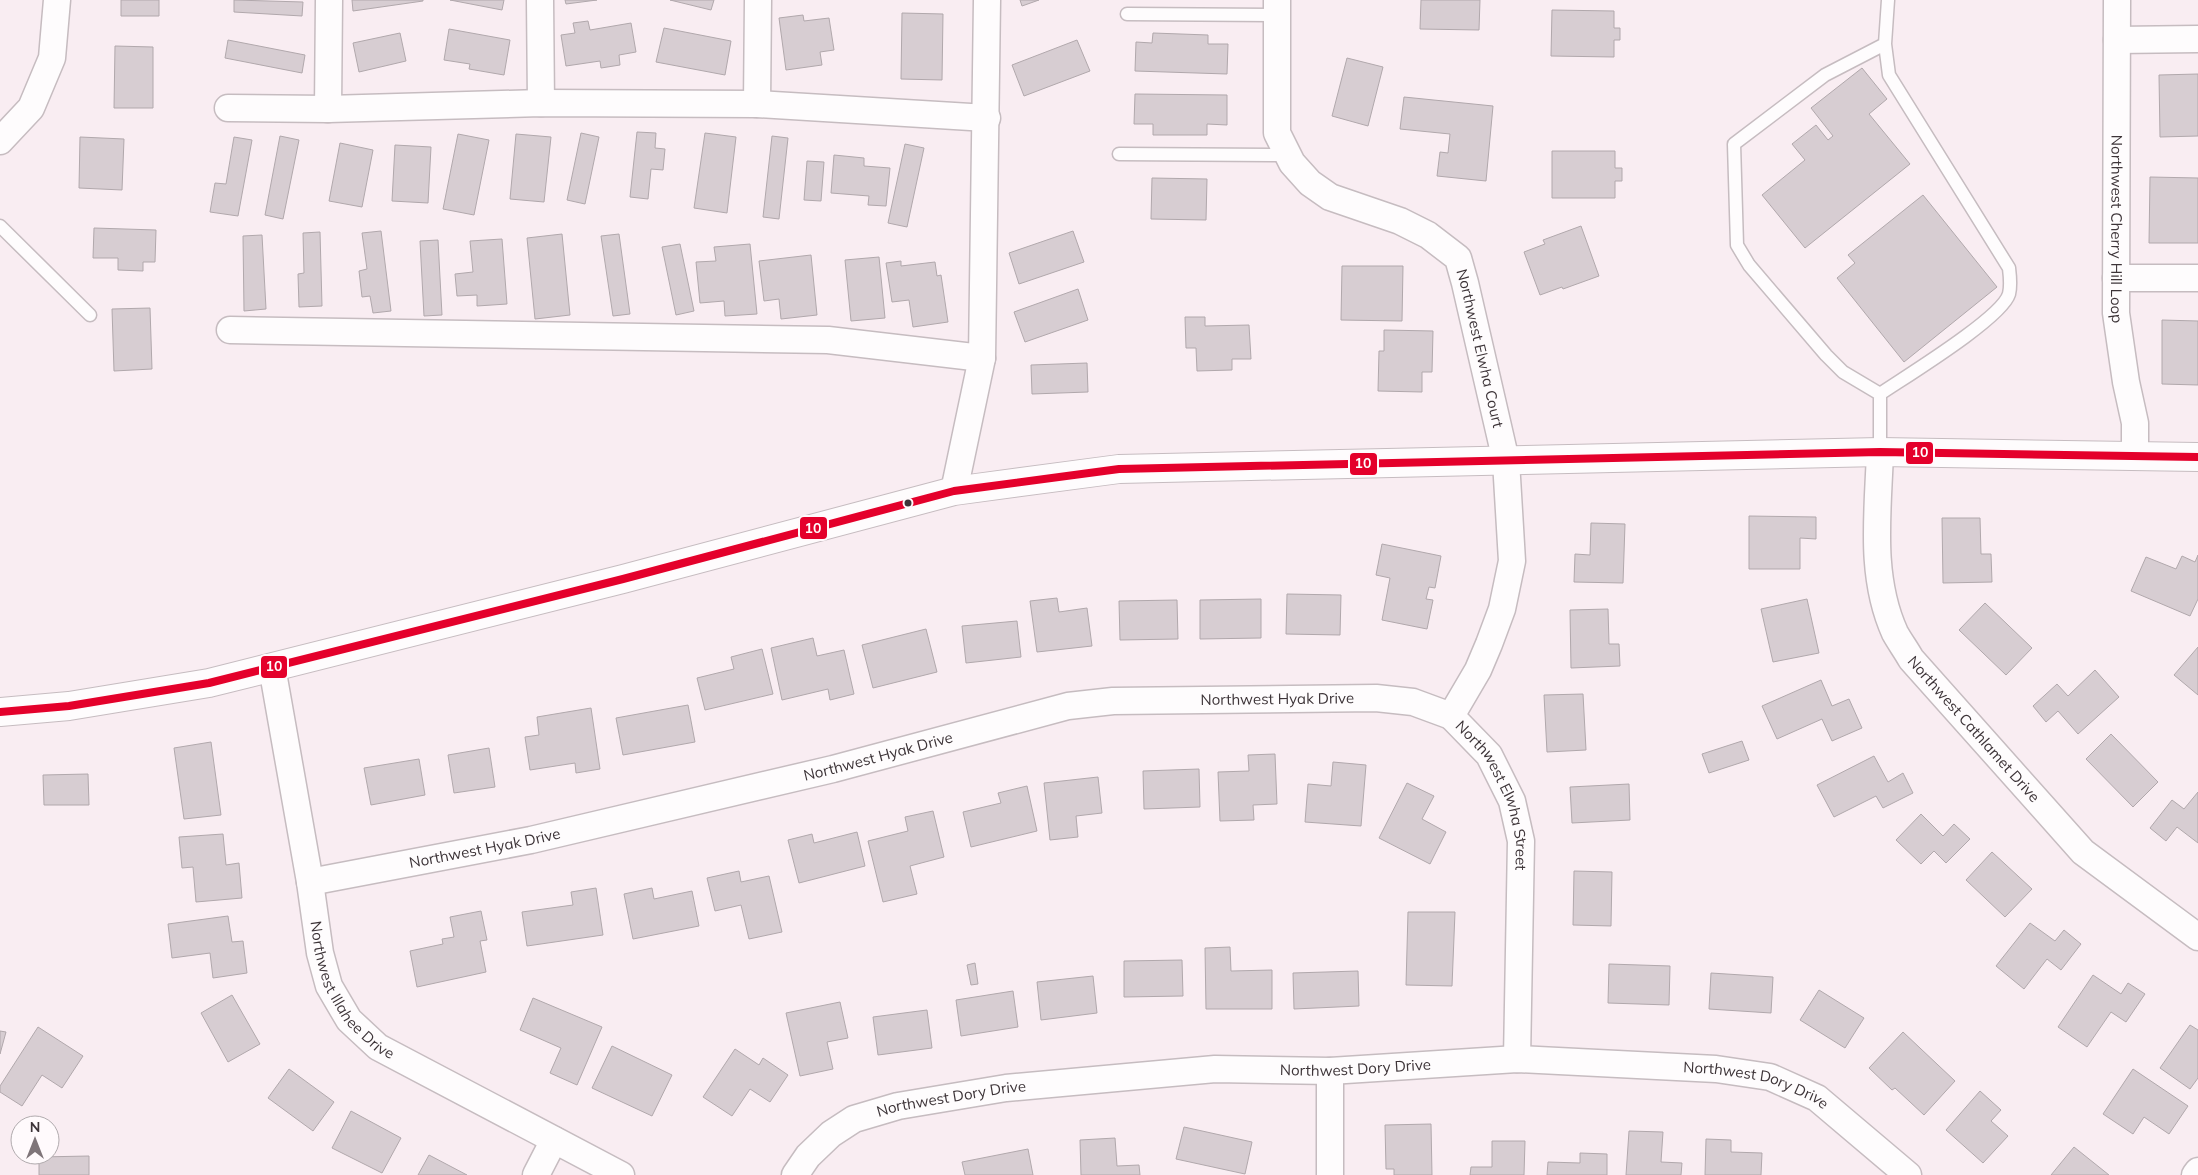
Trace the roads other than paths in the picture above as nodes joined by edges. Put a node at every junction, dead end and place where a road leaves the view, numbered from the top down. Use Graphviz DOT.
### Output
graph roads {
  1 [pos="57,0"];
  2 [pos="329,0"];
  3 [pos="540,0"];
  4 [pos="758,0"];
  5 [pos="987,0"];
  6 [pos="1888,0"];
  7 [pos="2117,0"];
  8 [pos="1277,8"];
  9 [pos="1127,14"];
  10 [pos="2198,39"];
  11 [pos="2117,40"];
  12 [pos="1885,44"];
  13 [pos="541,103"];
  14 [pos="758,104"];
  15 [pos="228,108"];
  16 [pos="328,109"];
  17 [pos="987,118"];
  18 [pos="0,141"];
  19 [pos="1118,154"];
  20 [pos="1288,155"];
  21 [pos="0,226"];
  22 [pos="2116,278"];
  23 [pos="2198,278"];
  24 [pos="90,315"];
  25 [pos="230,330"];
  26 [pos="982,358"];
  27 [pos="1880,394"];
  28 [pos="1880,452"];
  29 [pos="2135,456"];
  30 [pos="2198,457"];
  31 [pos="1506,461"];
  32 [pos="954,491"];
  33 [pos="272,667"];
  34 [pos="0,712"];
  35 [pos="1451,716"];
  36 [pos="310,882"];
  37 [pos="2198,937"];
  38 [pos="1517,1058"];
  39 [pos="1330,1071"];
  40 [pos="554,1140"];
  41 [pos="2198,1171"];
  42 [pos="536,1175"];
  43 [pos="621,1175"];
  44 [pos="795,1175"];
  45 [pos="1330,1175"];
  46 [pos="1908,1175"];
  47 [pos="2195,1175"];
  1 -- 18 [label="street"];
  2 -- 16 [label="street"];
  3 -- 13 [label="street"];
  4 -- 14 [label="street"];
  5 -- 17 [label="street"];
  6 -- 12 [label="lane"];
  7 -- 11 [label="street, Northwest Cherry Hill Loop"];
  8 -- 9 [label="lane"];
  8 -- 20 [label="street"];
  10 -- 11 [label="street"];
  11 -- 22 [label="street, Northwest Cherry Hill Loop"];
  12 -- 27 [label="lane"];
  12 -- 27 [label="lane"];
  13 -- 14 [label="street"];
  13 -- 16 [label="street"];
  14 -- 17 [label="street"];
  15 -- 16 [label="street"];
  17 -- 26 [label="street"];
  19 -- 20 [label="lane"];
  20 -- 31 [label="street, Northwest Elwha Court"];
  21 -- 24 [label="lane"];
  22 -- 23 [label="street"];
  22 -- 29 [label="street, Northwest Cherry Hill Loop"];
  25 -- 26 [label="street"];
  26 -- 32 [label="street"];
  27 -- 28 [label="lane"];
  28 -- 29 [label="street"];
  28 -- 31 [label="street"];
  28 -- 37 [label="street, Northwest Cathlamet Drive"];
  29 -- 30 [label="street"];
  31 -- 32 [label="street"];
  31 -- 35 [label="street, Northwest Elwha Street"];
  32 -- 33 [label="street"];
  33 -- 34 [label="street"];
  33 -- 36 [label="street, Northwest Illahee Drive"];
  35 -- 36 [label="street, Northwest Hyak Drive"];
  35 -- 38 [label="street, Northwest Elwha Street"];
  36 -- 40 [label="street, Northwest Illahee Drive"];
  38 -- 39 [label="street, Northwest Dory Drive"];
  38 -- 46 [label="street, Northwest Dory Drive"];
  39 -- 44 [label="street, Northwest Dory Drive"];
  39 -- 45 [label="street"];
  40 -- 42 [label="street"];
  40 -- 43 [label="street, Northwest Illahee Drive"];
  41 -- 47 [label="street"];
}
